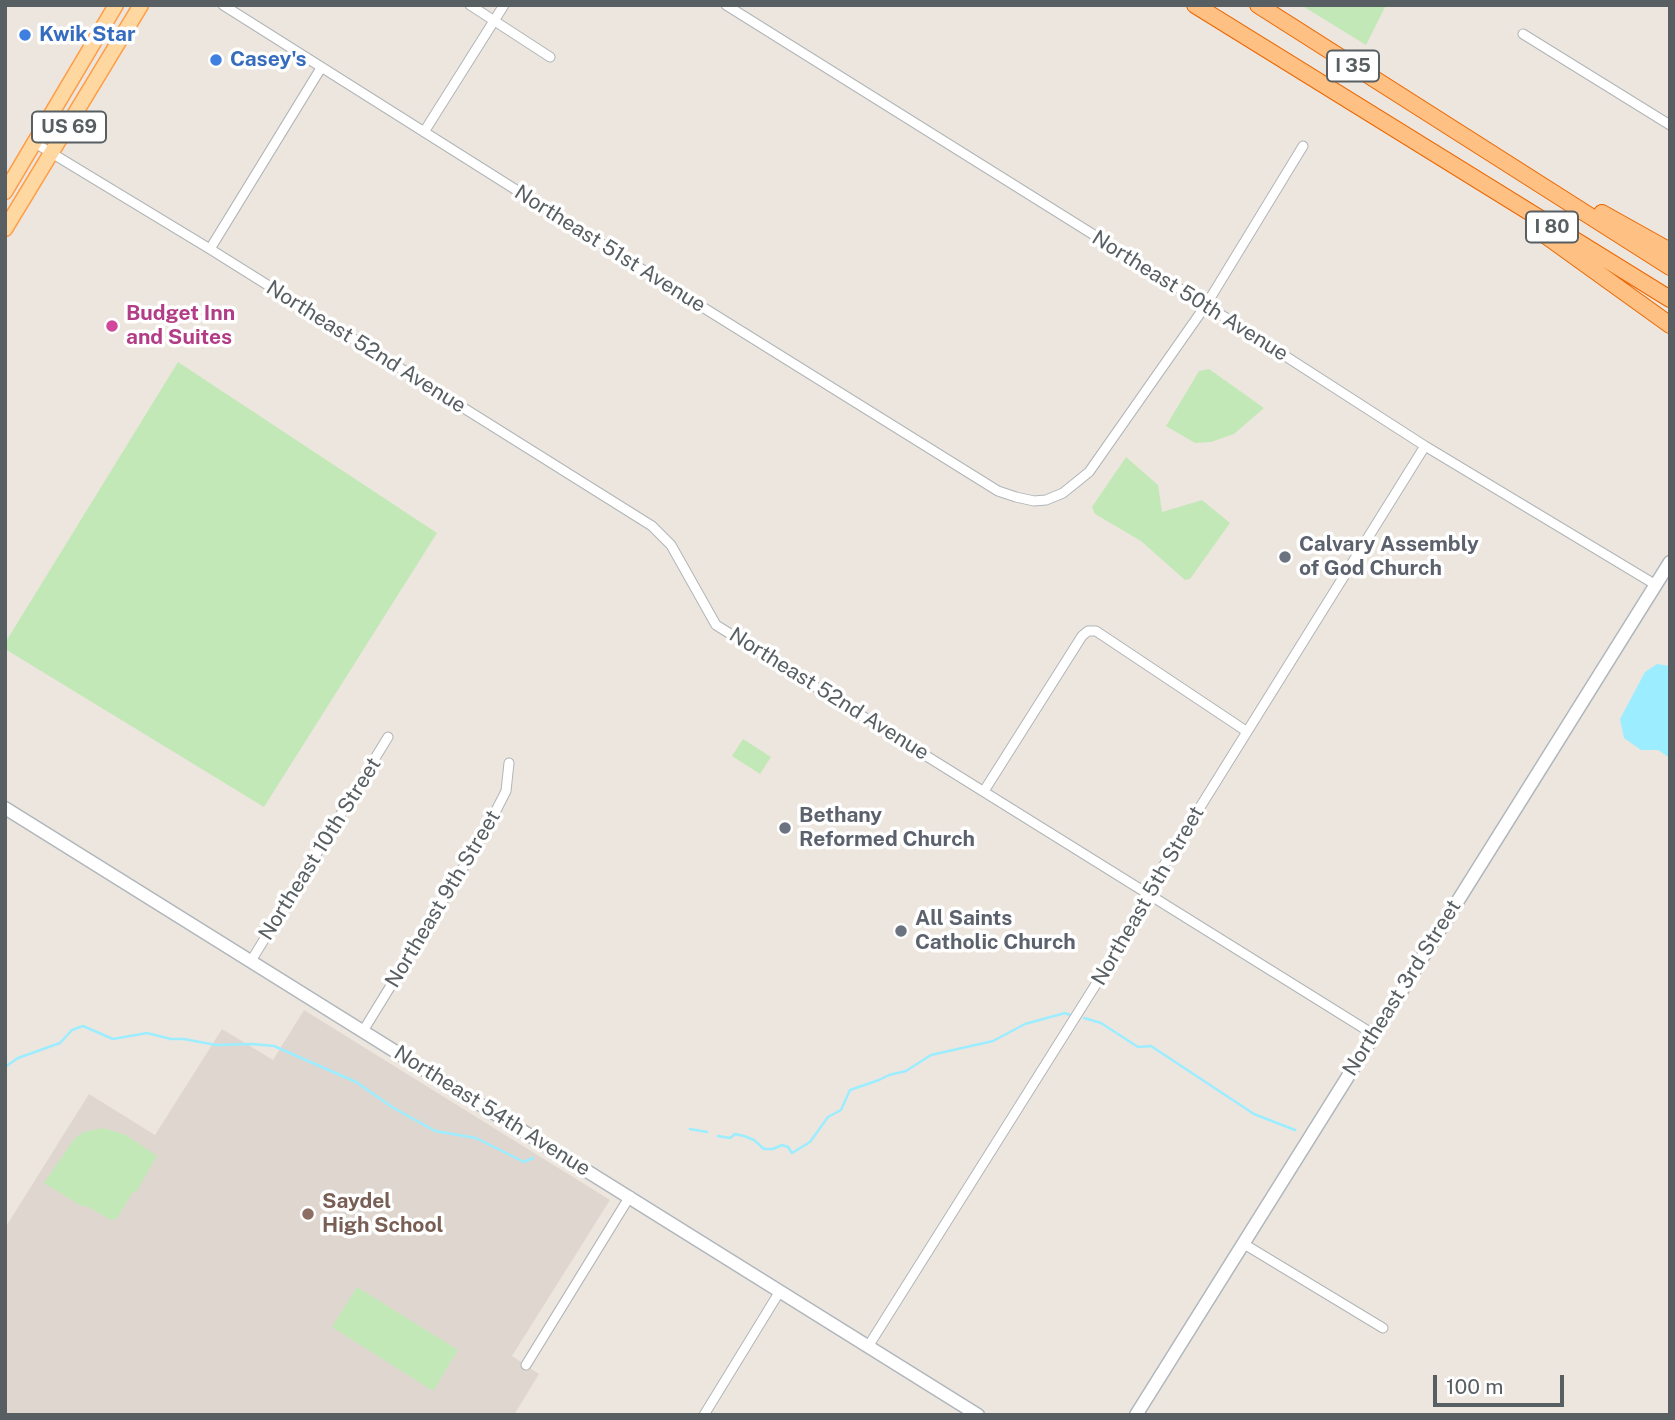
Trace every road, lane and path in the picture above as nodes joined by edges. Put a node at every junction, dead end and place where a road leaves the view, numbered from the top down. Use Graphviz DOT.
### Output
graph roads {
  1 [pos="116,5"];
  2 [pos="141,5"];
  3 [pos="223,5"];
  4 [pos="470,5"];
  5 [pos="504,5"];
  6 [pos="726,5"];
  7 [pos="1184,5"];
  8 [pos="1195,5"];
  9 [pos="1258,5"];
  10 [pos="494,21"];
  11 [pos="1240,34"];
  12 [pos="1523,34"];
  13 [pos="550,57"];
  14 [pos="321,68"];
  15 [pos="1670,125"];
  16 [pos="1447,126"];
  17 [pos="424,132"];
  18 [pos="35,142"];
  19 [pos="1303,146"];
  20 [pos="53,153"];
  21 [pos="1433,155"];
  22 [pos="5,192"];
  23 [pos="5,229"];
  24 [pos="210,249"];
  25 [pos="1670,251"];
  26 [pos="1670,268"];
  27 [pos="1670,299"];
  28 [pos="1206,305"];
  29 [pos="1670,325"];
  30 [pos="1425,446"];
  31 [pos="1670,562"];
  32 [pos="1656,584"];
  33 [pos="1246,731"];
  34 [pos="388,737"];
  35 [pos="509,763"];
  36 [pos="985,791"];
  37 [pos="5,808"];
  38 [pos="1146,894"];
  39 [pos="251,961"];
  40 [pos="363,1031"];
  41 [pos="1373,1034"];
  42 [pos="630,1196"];
  43 [pos="1244,1244"];
  44 [pos="780,1291"];
  45 [pos="1383,1328"];
  46 [pos="869,1345"];
  47 [pos="526,1365"];
  48 [pos="704,1415"];
  49 [pos="978,1415"];
  50 [pos="1136,1415"];
  1 -- 18 [label="main road, US 69"];
  2 -- 20 [label="main road, US 69"];
  3 -- 14 [label="street, Northeast 51st Avenue"];
  4 -- 10 [label="street"];
  5 -- 10 [label="street"];
  6 -- 28 [label="street, Northeast 50th Avenue"];
  7 -- 11 [label="highway"];
  8 -- 11 [label="highway, I 80"];
  9 -- 16 [label="highway, I 35"];
  10 -- 13 [label="street"];
  10 -- 17 [label="street"];
  11 -- 21 [label="highway, I 80"];
  12 -- 15 [label="street"];
  14 -- 17 [label="street, Northeast 51st Avenue"];
  14 -- 24 [label="street"];
  16 -- 25 [label="highway"];
  16 -- 26 [label="highway, I 35"];
  17 -- 28 [label="street, Northeast 51st Avenue"];
  18 -- 20 [label="street, Northeast 52nd Avenue"];
  18 -- 22 [label="main road, US 69"];
  19 -- 28 [label="street, Northeast 51st Avenue"];
  20 -- 23 [label="main road, US 69"];
  20 -- 24 [label="street, Northeast 52nd Avenue"];
  21 -- 27 [label="highway, I 80"];
  21 -- 29 [label="highway"];
  24 -- 36 [label="street, Northeast 52nd Avenue"];
  28 -- 30 [label="street, Northeast 50th Avenue"];
  30 -- 32 [label="street, Northeast 50th Avenue"];
  30 -- 33 [label="street, Northeast 5th Street"];
  31 -- 32 [label="main road, Northeast 3rd Street"];
  32 -- 41 [label="main road, Northeast 3rd Street"];
  33 -- 36 [label="street"];
  33 -- 38 [label="street, Northeast 5th Street"];
  34 -- 39 [label="street, Northeast 10th Street"];
  35 -- 40 [label="street, Northeast 9th Street"];
  36 -- 38 [label="street, Northeast 52nd Avenue"];
  37 -- 39 [label="main road, Northeast 54th Avenue"];
  38 -- 41 [label="street, Northeast 52nd Avenue"];
  38 -- 46 [label="street, Northeast 5th Street"];
  39 -- 40 [label="main road, Northeast 54th Avenue"];
  40 -- 42 [label="main road, Northeast 54th Avenue"];
  41 -- 43 [label="main road, Northeast 3rd Street"];
  42 -- 44 [label="main road, Northeast 54th Avenue"];
  42 -- 47 [label="street"];
  43 -- 45 [label="street"];
  43 -- 50 [label="main road, Northeast 3rd Street"];
  44 -- 46 [label="main road, Northeast 54th Avenue"];
  44 -- 48 [label="street"];
  46 -- 49 [label="main road, Northeast 54th Avenue"];
}
